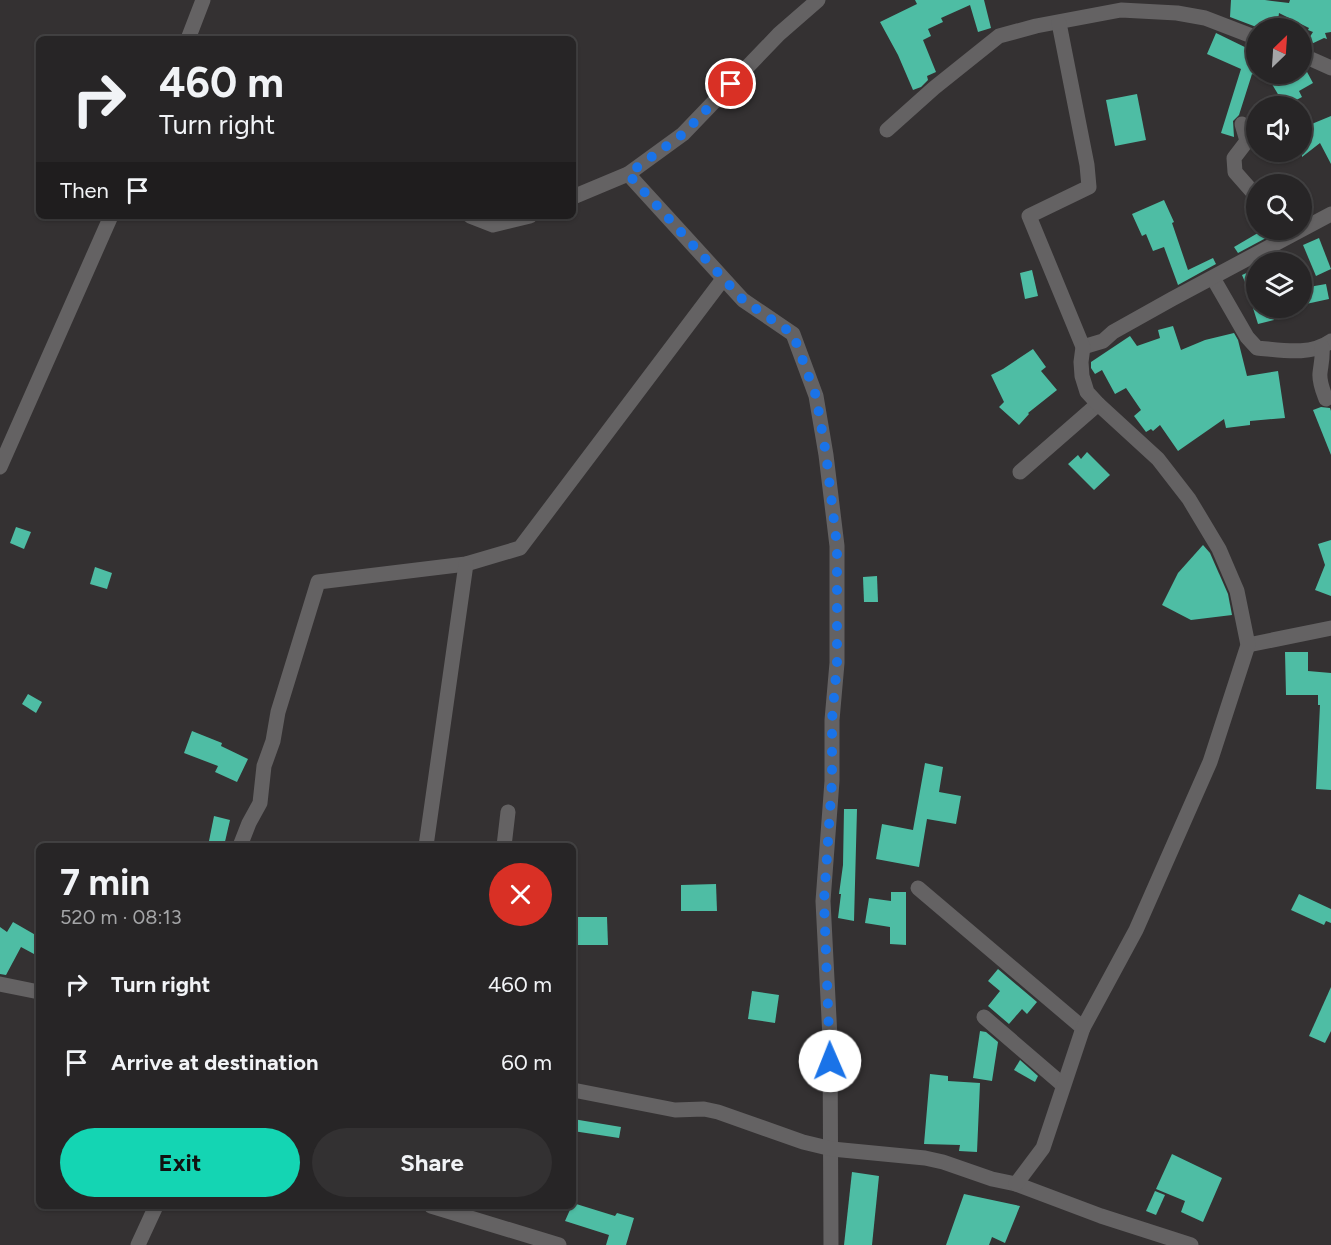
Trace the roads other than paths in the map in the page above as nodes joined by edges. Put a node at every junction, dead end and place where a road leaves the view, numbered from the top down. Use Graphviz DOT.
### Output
graph roads {
  1 [pos="203,0"];
  2 [pos="818,0"];
  3 [pos="1117,5"];
  4 [pos="1059,23"];
  5 [pos="1246,34"];
  6 [pos="189,36"];
  7 [pos="1312,59"];
  8 [pos="1331,68"];
  9 [pos="1242,124"];
  10 [pos="887,130"];
  11 [pos="628,174"];
  12 [pos="1246,184"];
  13 [pos="576,196"];
  14 [pos="1331,214"];
  15 [pos="110,219"];
  16 [pos="478,219"];
  17 [pos="518,219"];
  18 [pos="1312,223"];
  19 [pos="1279,240"];
  20 [pos="1213,278"];
  21 [pos="723,279"];
  22 [pos="1326,344"];
  23 [pos="1083,347"];
  24 [pos="1326,399"];
  25 [pos="1098,405"];
  26 [pos="0,467"];
  27 [pos="1020,472"];
  28 [pos="466,564"];
  29 [pos="1331,628"];
  30 [pos="1248,645"];
  31 [pos="508,812"];
  32 [pos="241,843"];
  33 [pos="426,843"];
  34 [pos="504,843"];
  35 [pos="918,888"];
  36 [pos="0,984"];
  37 [pos="36,991"];
  38 [pos="984,1017"];
  39 [pos="1083,1028"];
  40 [pos="1063,1085"];
  41 [pos="576,1091"];
  42 [pos="832,1149"];
  43 [pos="1016,1184"];
  44 [pos="155,1209"];
  45 [pos="441,1209"];
  46 [pos="138,1245"];
  47 [pos="559,1245"];
  48 [pos="831,1245"];
  49 [pos="1191,1245"];
  1 -- 6 [label="street"];
  2 -- 11 [label="street"];
  3 -- 4 [label="street"];
  3 -- 5 [label="street"];
  4 -- 10 [label="street"];
  4 -- 23 [label="street"];
  7 -- 8 [label="street"];
  9 -- 12 [label="street"];
  11 -- 13 [label="street"];
  11 -- 21 [label="street"];
  14 -- 18 [label="street"];
  15 -- 26 [label="street"];
  16 -- 17 [label="street"];
  19 -- 20 [label="street"];
  20 -- 22 [label="street"];
  20 -- 23 [label="street"];
  21 -- 28 [label="street"];
  21 -- 42 [label="street"];
  22 -- 24 [label="street"];
  23 -- 25 [label="street"];
  25 -- 27 [label="street"];
  25 -- 30 [label="street"];
  28 -- 32 [label="street"];
  28 -- 33 [label="street"];
  29 -- 30 [label="street"];
  30 -- 39 [label="street"];
  31 -- 34 [label="street"];
  35 -- 39 [label="street"];
  36 -- 37 [label="street"];
  38 -- 40 [label="street"];
  39 -- 40 [label="street"];
  40 -- 43 [label="street"];
  41 -- 42 [label="street"];
  42 -- 43 [label="street"];
  42 -- 48 [label="street"];
  43 -- 49 [label="street"];
  44 -- 46 [label="street"];
  45 -- 47 [label="street"];
}
